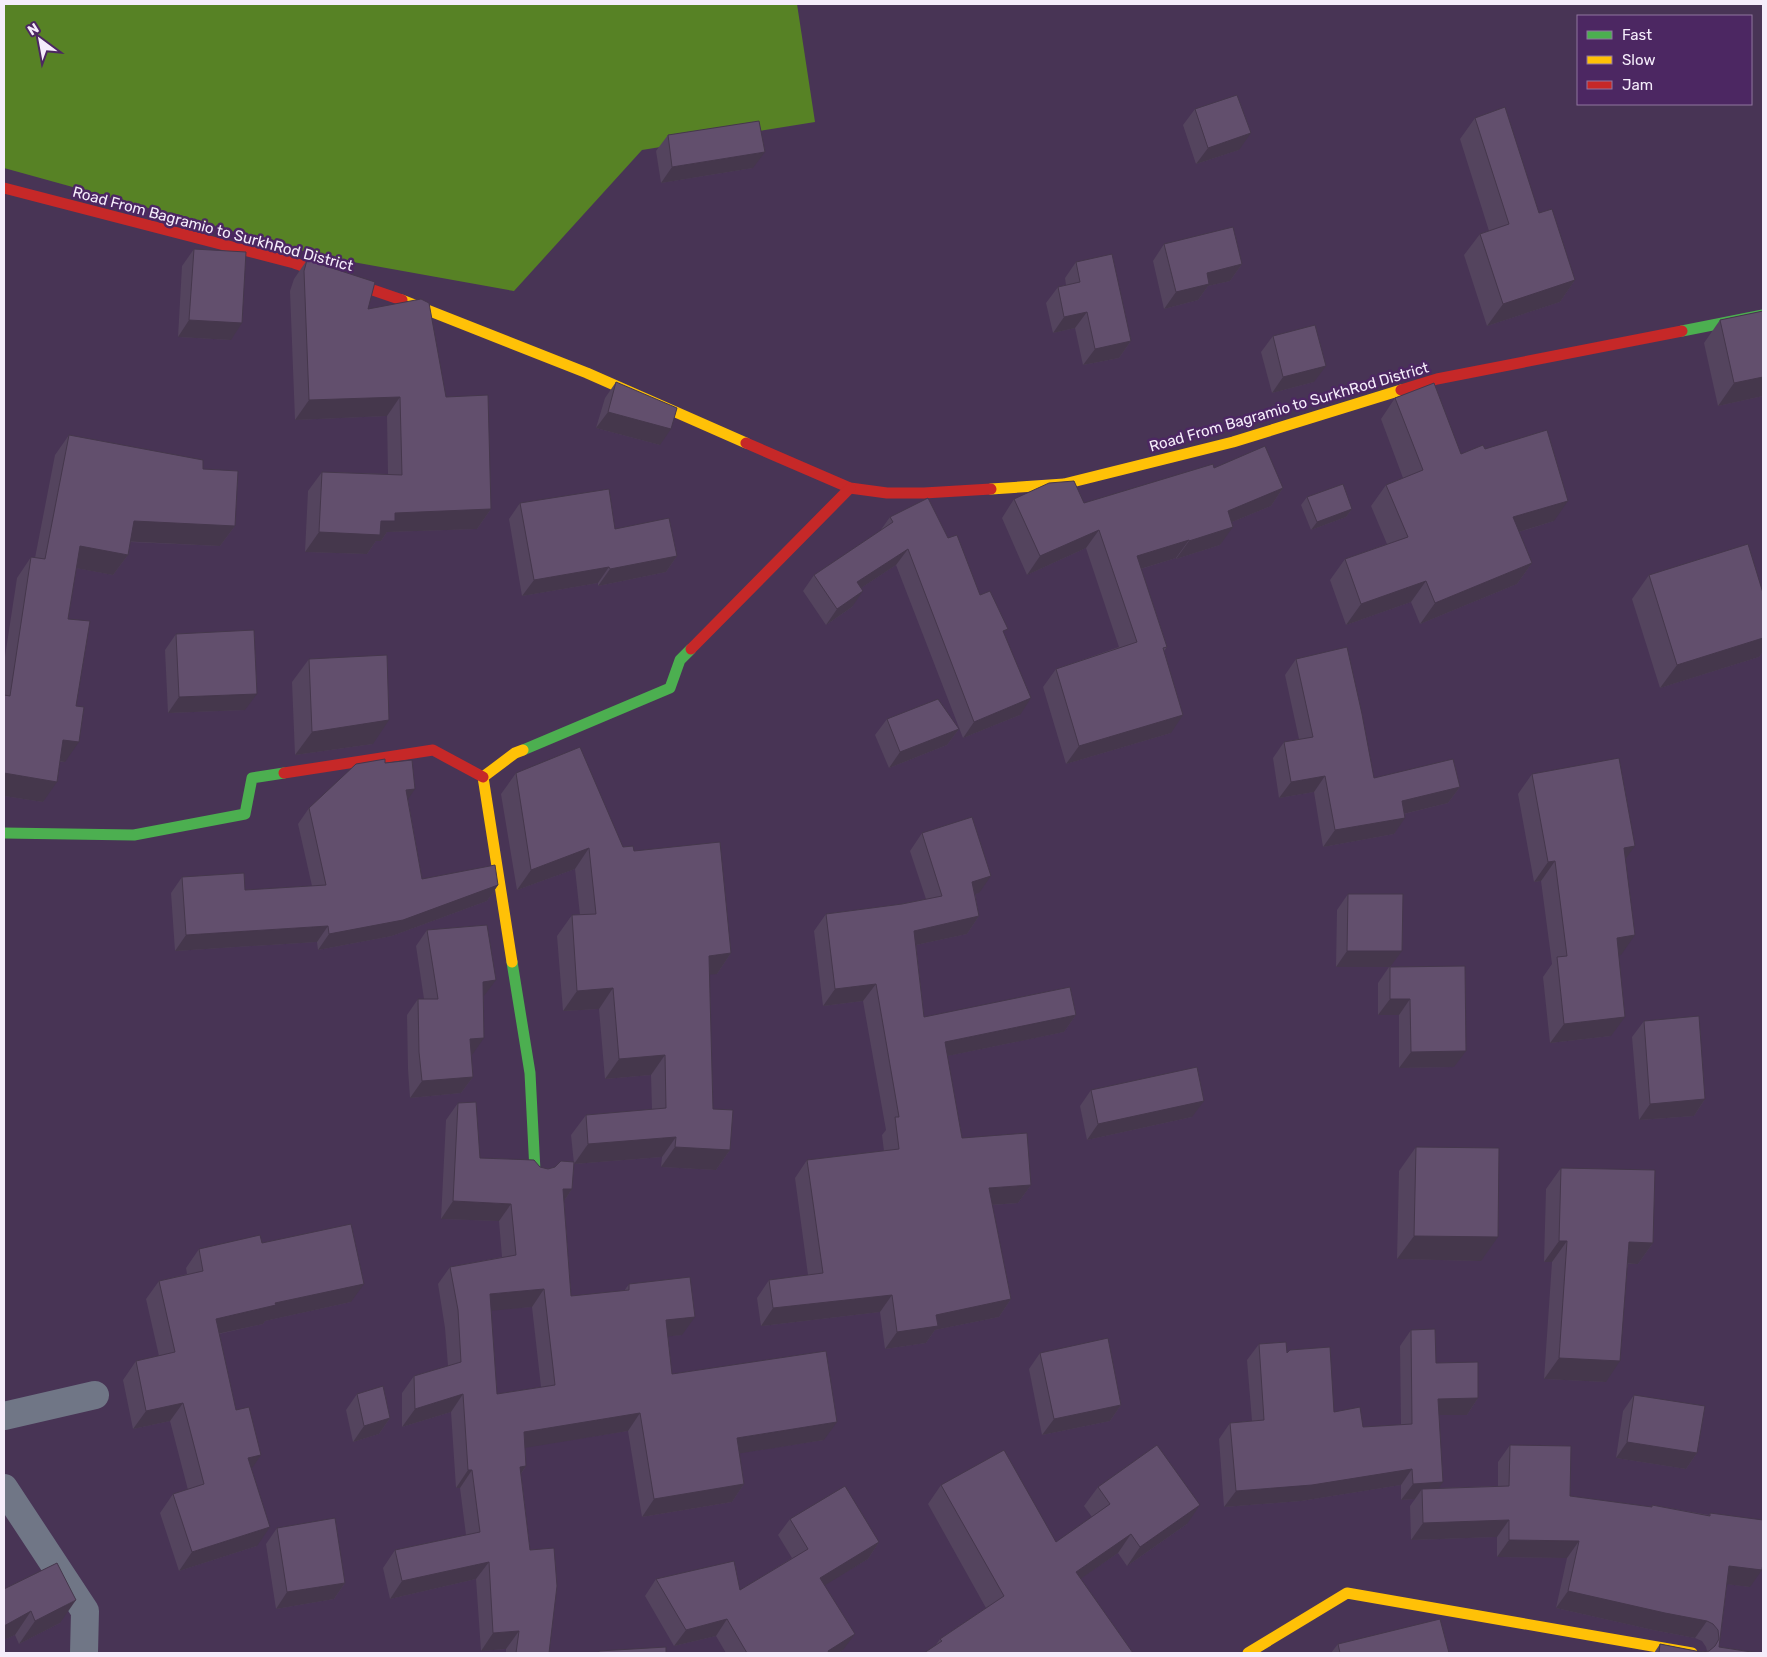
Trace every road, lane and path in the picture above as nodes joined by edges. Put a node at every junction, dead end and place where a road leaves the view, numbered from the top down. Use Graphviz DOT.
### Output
graph roads {
  1 [pos="4,188"];
  2 [pos="1763,315"];
  3 [pos="850,488"];
  4 [pos="483,777"];
  5 [pos="4,833"];
  6 [pos="535,1171"];
  7 [pos="95,1395"];
  8 [pos="4,1416"];
  9 [pos="4,1488"];
  10 [pos="84,1653"];
  11 [pos="1248,1653"];
  12 [pos="1692,1653"];
  1 -- 3 [label="street, Road From Bagramio to SurkhRod District"];
  2 -- 3 [label="street, Road From Bagramio to SurkhRod District"];
  3 -- 4 [label="street"];
  4 -- 5 [label="street"];
  4 -- 6 [label="street"];
  7 -- 8 [label="street"];
  9 -- 10 [label="street"];
  11 -- 12 [label="street"];
}
